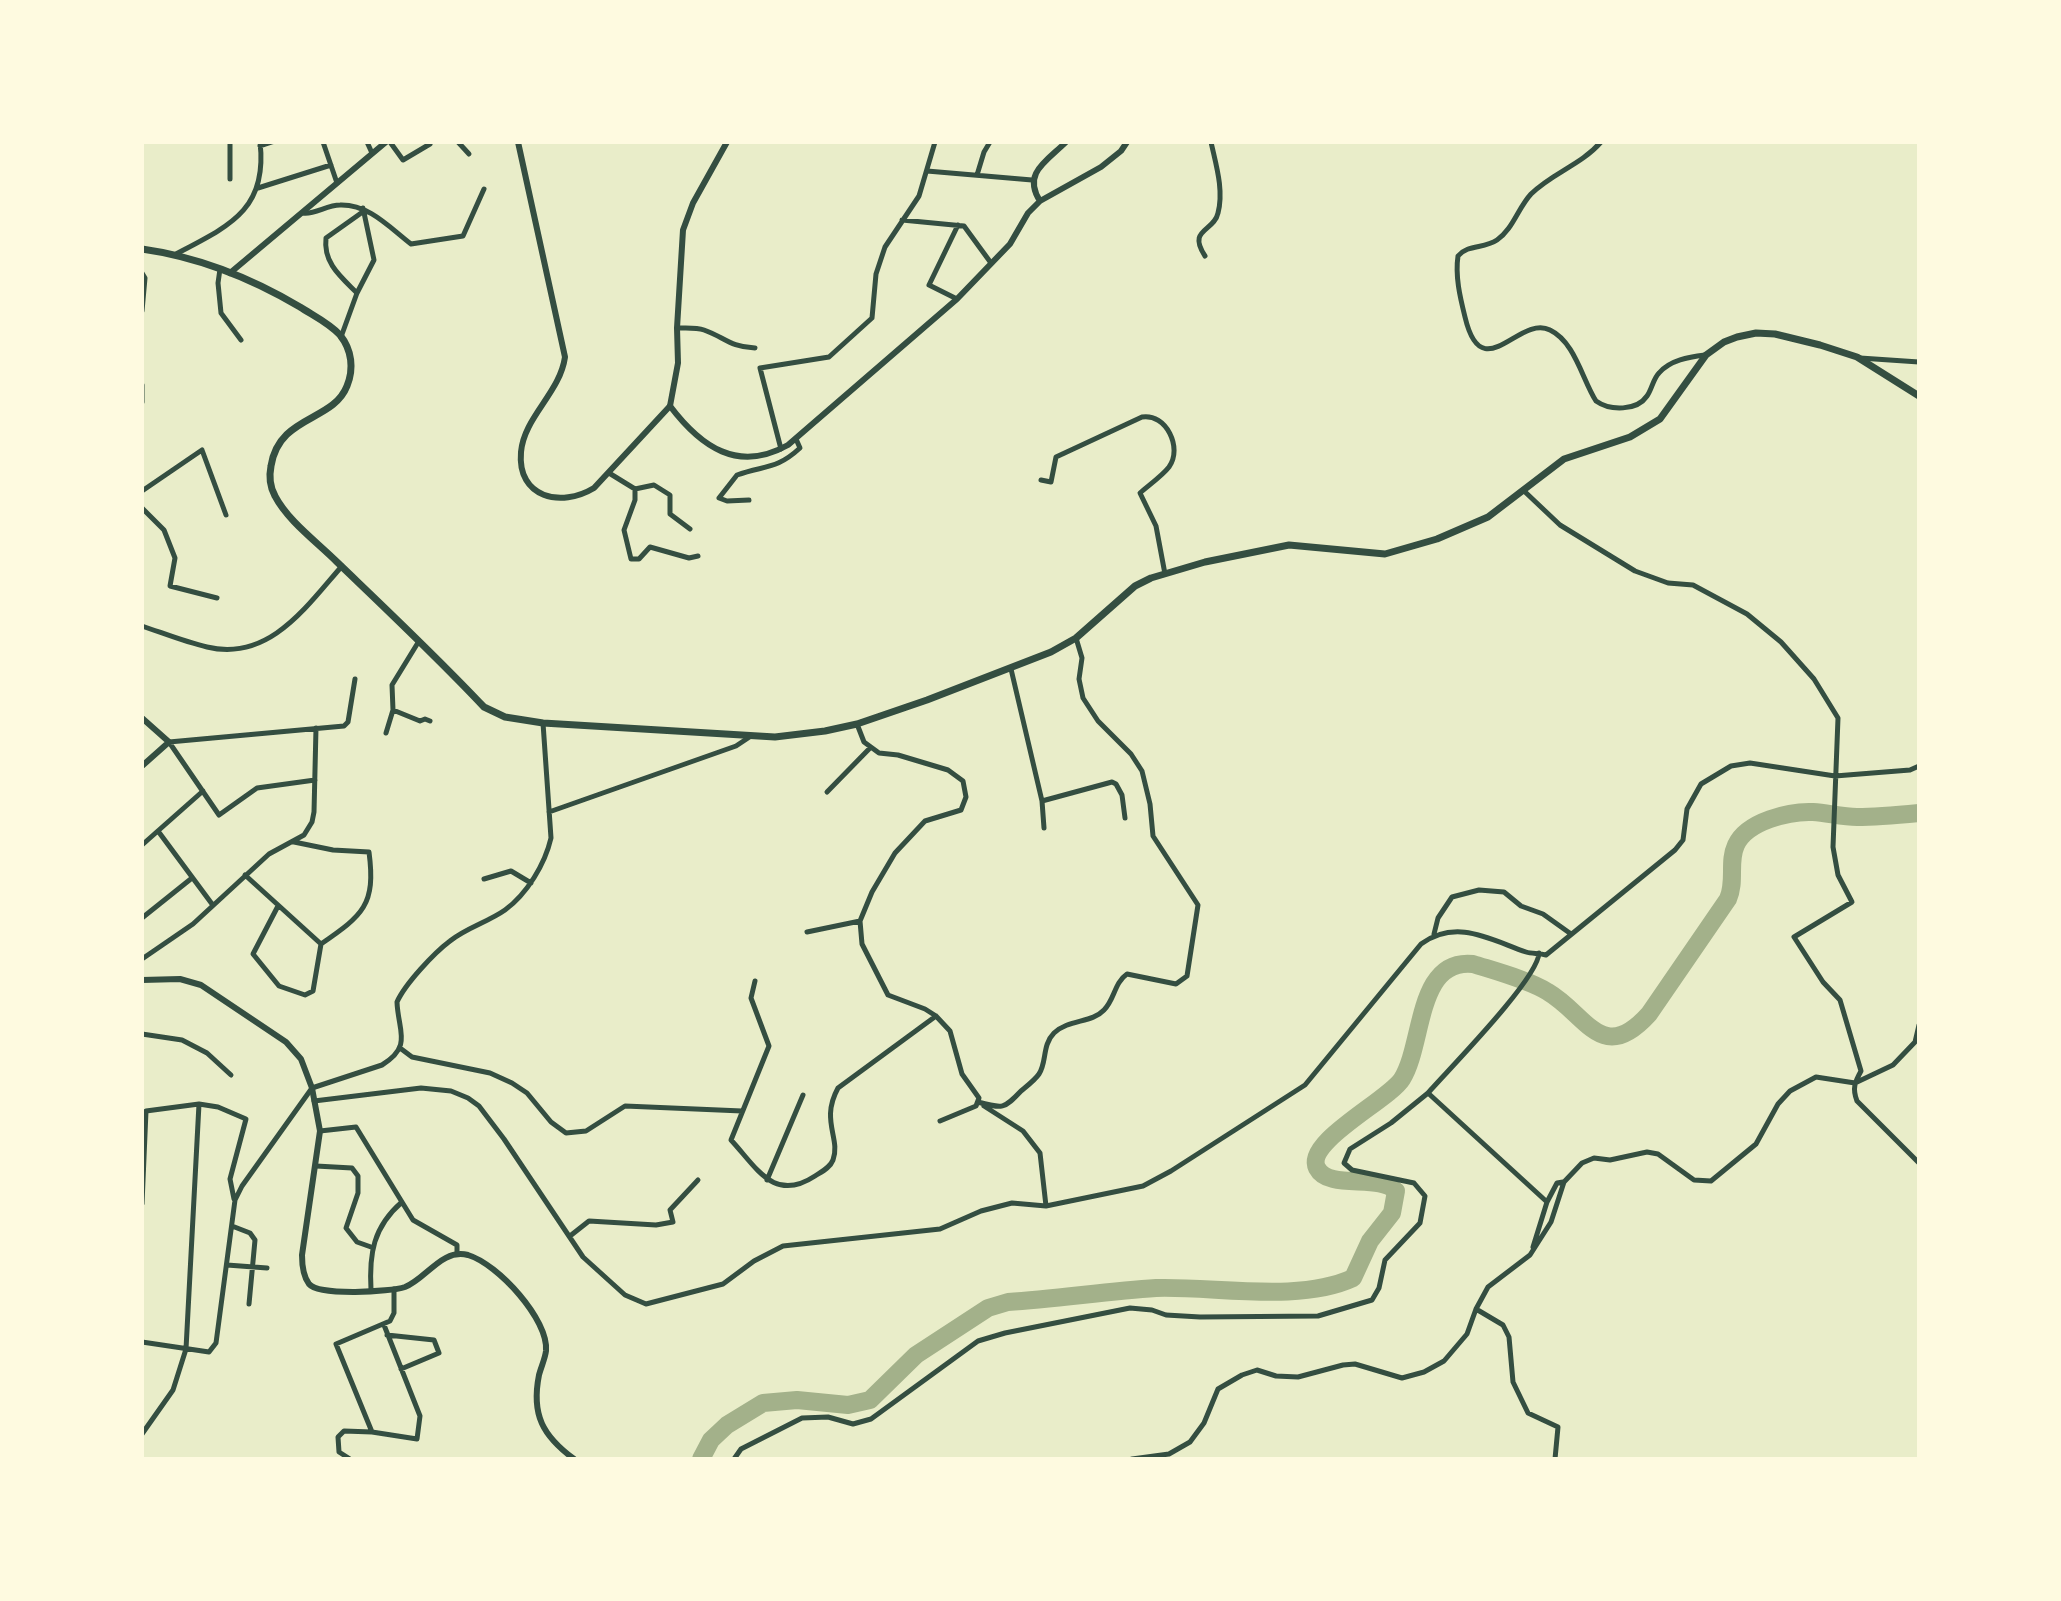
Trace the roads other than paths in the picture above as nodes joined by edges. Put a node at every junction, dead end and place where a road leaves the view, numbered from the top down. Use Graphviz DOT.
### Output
graph roads {
  1 [pos="230,142"];
  2 [pos="272,142"];
  3 [pos="323,142"];
  4 [pos="367,142"];
  5 [pos="388,142"];
  6 [pos="458,142"];
  7 [pos="518,142"];
  8 [pos="727,142"];
  9 [pos="935,142"];
  10 [pos="990,142"];
  11 [pos="1066,142"];
  12 [pos="1127,142"];
  13 [pos="1211,142"];
  14 [pos="1601,142"];
  15 [pos="260,144"];
  16 [pos="430,144"];
  17 [pos="372,153"];
  18 [pos="469,154"];
  19 [pos="331,165"];
  20 [pos="927,171"];
  21 [pos="977,175"];
  22 [pos="230,179"];
  23 [pos="1032,180"];
  24 [pos="337,183"];
  25 [pos="258,188"];
  26 [pos="484,189"];
  27 [pos="1040,201"];
  28 [pos="364,209"];
  29 [pos="303,213"];
  30 [pos="902,220"];
  31 [pos="958,225"];
  32 [pos="142,249"];
  33 [pos="176,254"];
  34 [pos="1205,256"];
  35 [pos="991,263"];
  36 [pos="220,269"];
  37 [pos="142,273"];
  38 [pos="230,273"];
  39 [pos="357,293"];
  40 [pos="957,299"];
  41 [pos="142,311"];
  42 [pos="677,328"];
  43 [pos="341,337"];
  44 [pos="241,340"];
  45 [pos="755,348"];
  46 [pos="1706,355"];
  47 [pos="1857,357"];
  48 [pos="1919,362"];
  49 [pos="142,385"];
  50 [pos="1919,396"];
  51 [pos="142,402"];
  52 [pos="670,406"];
  53 [pos="796,439"];
  54 [pos="781,449"];
  55 [pos="609,473"];
  56 [pos="1041,480"];
  57 [pos="635,489"];
  58 [pos="1523,490"];
  59 [pos="142,491"];
  60 [pos="749,500"];
  61 [pos="142,508"];
  62 [pos="226,515"];
  63 [pos="690,529"];
  64 [pos="698,556"];
  65 [pos="342,566"];
  66 [pos="1165,574"];
  67 [pos="217,598"];
  68 [pos="142,626"];
  69 [pos="1076,638"];
  70 [pos="419,641"];
  71 [pos="1011,669"];
  72 [pos="355,679"];
  73 [pos="393,710"];
  74 [pos="142,718"];
  75 [pos="430,721"];
  76 [pos="543,723"];
  77 [pos="857,724"];
  78 [pos="316,728"];
  79 [pos="386,733"];
  80 [pos="752,736"];
  81 [pos="169,742"];
  82 [pos="870,748"];
  83 [pos="142,766"];
  84 [pos="1919,766"];
  85 [pos="1835,776"];
  86 [pos="315,780"];
  87 [pos="203,791"];
  88 [pos="827,792"];
  89 [pos="1042,801"];
  90 [pos="549,812"];
  91 [pos="1125,818"];
  92 [pos="1044,828"];
  93 [pos="158,831"];
  94 [pos="293,841"];
  95 [pos="142,845"];
  96 [pos="245,875"];
  97 [pos="192,878"];
  98 [pos="484,879"];
  99 [pos="531,883"];
  100 [pos="212,904"];
  101 [pos="278,906"];
  102 [pos="142,918"];
  103 [pos="860,921"];
  104 [pos="807,932"];
  105 [pos="1434,934"];
  106 [pos="1571,934"];
  107 [pos="321,944"];
  108 [pos="1539,953"];
  109 [pos="142,959"];
  110 [pos="142,980"];
  111 [pos="755,981"];
  112 [pos="936,1016"];
  113 [pos="1919,1025"];
  114 [pos="142,1034"];
  115 [pos="400,1048"];
  116 [pos="231,1075"];
  117 [pos="1855,1083"];
  118 [pos="312,1088"];
  119 [pos="1428,1093"];
  120 [pos="803,1095"];
  121 [pos="314,1101"];
  122 [pos="978,1102"];
  123 [pos="199,1104"];
  124 [pos="742,1111"];
  125 [pos="940,1121"];
  126 [pos="320,1131"];
  127 [pos="1919,1163"];
  128 [pos="316,1166"];
  129 [pos="698,1180"];
  130 [pos="767,1180"];
  131 [pos="1564,1182"];
  132 [pos="235,1200"];
  133 [pos="402,1202"];
  134 [pos="1547,1202"];
  135 [pos="142,1204"];
  136 [pos="1046,1206"];
  137 [pos="232,1226"];
  138 [pos="570,1236"];
  139 [pos="371,1247"];
  140 [pos="457,1254"];
  141 [pos="1530,1255"];
  142 [pos="227,1265"];
  143 [pos="253,1267"];
  144 [pos="267,1268"];
  145 [pos="394,1289"];
  146 [pos="371,1290"];
  147 [pos="249,1304"];
  148 [pos="1476,1309"];
  149 [pos="384,1325"];
  150 [pos="387,1335"];
  151 [pos="142,1342"];
  152 [pos="186,1349"];
  153 [pos="400,1369"];
  154 [pos="372,1432"];
  155 [pos="142,1434"];
  156 [pos="350,1459"];
  157 [pos="574,1459"];
  158 [pos="734,1459"];
  159 [pos="1132,1459"];
  160 [pos="1555,1459"];
  1 -- 22 [label="street"];
  2 -- 15 [label="street"];
  3 -- 19 [label="street"];
  4 -- 17 [label="street"];
  5 -- 16 [label="street"];
  5 -- 17 [label="street"];
  6 -- 18 [label="street"];
  7 -- 55 [label="street"];
  8 -- 42 [label="street"];
  9 -- 20 [label="street"];
  10 -- 21 [label="street"];
  11 -- 23 [label="street"];
  12 -- 27 [label="street"];
  13 -- 34 [label="street"];
  14 -- 46 [label="street"];
  15 -- 25 [label="street"];
  17 -- 24 [label="street"];
  19 -- 24 [label="street"];
  19 -- 25 [label="street"];
  20 -- 21 [label="street"];
  20 -- 30 [label="street"];
  21 -- 23 [label="street"];
  23 -- 27 [label="street"];
  24 -- 29 [label="street"];
  25 -- 33 [label="street"];
  26 -- 28 [label="street"];
  27 -- 35 [label="street"];
  28 -- 29 [label="street"];
  28 -- 39 [label="street"];
  28 -- 39 [label="street"];
  29 -- 38 [label="street"];
  30 -- 31 [label="street"];
  30 -- 54 [label="street"];
  31 -- 35 [label="street"];
  31 -- 40 [label="street"];
  32 -- 33 [label="main road"];
  33 -- 36 [label="main road"];
  35 -- 40 [label="street"];
  36 -- 38 [label="main road"];
  36 -- 44 [label="street"];
  37 -- 41 [label="street"];
  38 -- 43 [label="main road"];
  39 -- 43 [label="street"];
  40 -- 53 [label="street"];
  42 -- 45 [label="street"];
  42 -- 52 [label="street"];
  43 -- 65 [label="main road"];
  46 -- 47 [label="main road"];
  46 -- 58 [label="main road"];
  47 -- 48 [label="street"];
  47 -- 50 [label="main road"];
  49 -- 51 [label="street"];
  52 -- 54 [label="street"];
  52 -- 55 [label="street"];
  53 -- 54 [label="street"];
  53 -- 60 [label="street"];
  55 -- 57 [label="street"];
  56 -- 66 [label="street"];
  57 -- 63 [label="street"];
  57 -- 64 [label="street"];
  58 -- 66 [label="main road"];
  58 -- 85 [label="street"];
  59 -- 62 [label="street"];
  61 -- 67 [label="street"];
  65 -- 68 [label="street"];
  65 -- 70 [label="main road"];
  66 -- 69 [label="main road"];
  69 -- 71 [label="main road"];
  69 -- 122 [label="street"];
  70 -- 73 [label="street"];
  70 -- 76 [label="main road"];
  71 -- 77 [label="main road"];
  71 -- 89 [label="street"];
  72 -- 78 [label="street"];
  73 -- 75 [label="street"];
  73 -- 79 [label="street"];
  74 -- 81 [label="street"];
  76 -- 80 [label="main road"];
  76 -- 90 [label="street"];
  77 -- 80 [label="main road"];
  77 -- 82 [label="street"];
  78 -- 81 [label="street"];
  78 -- 86 [label="street"];
  80 -- 90 [label="street"];
  81 -- 83 [label="street"];
  81 -- 87 [label="street"];
  82 -- 88 [label="street"];
  82 -- 103 [label="street"];
  84 -- 85 [label="street"];
  85 -- 106 [label="street"];
  85 -- 117 [label="street"];
  86 -- 87 [label="street"];
  86 -- 94 [label="street"];
  87 -- 93 [label="street"];
  89 -- 91 [label="street"];
  89 -- 92 [label="street"];
  90 -- 99 [label="street"];
  93 -- 95 [label="street"];
  93 -- 97 [label="street"];
  94 -- 96 [label="street"];
  94 -- 107 [label="street"];
  96 -- 100 [label="street"];
  96 -- 101 [label="street"];
  97 -- 100 [label="street"];
  97 -- 102 [label="street"];
  98 -- 99 [label="street"];
  99 -- 115 [label="street"];
  100 -- 109 [label="street"];
  101 -- 107 [label="street"];
  101 -- 107 [label="street"];
  103 -- 104 [label="street"];
  103 -- 112 [label="street"];
  105 -- 106 [label="street"];
  105 -- 108 [label="street"];
  105 -- 136 [label="street"];
  106 -- 108 [label="street"];
  108 -- 119 [label="street"];
  110 -- 118 [label="street"];
  111 -- 124 [label="street"];
  112 -- 122 [label="street"];
  112 -- 130 [label="street"];
  113 -- 117 [label="street"];
  114 -- 116 [label="street"];
  115 -- 118 [label="street"];
  115 -- 124 [label="street"];
  117 -- 127 [label="street"];
  117 -- 131 [label="street"];
  118 -- 121 [label="street"];
  118 -- 132 [label="street"];
  119 -- 134 [label="street"];
  119 -- 158 [label="street"];
  120 -- 130 [label="street"];
  121 -- 126 [label="street"];
  121 -- 138 [label="street"];
  122 -- 125 [label="street"];
  122 -- 136 [label="street"];
  123 -- 132 [label="street"];
  123 -- 135 [label="street"];
  123 -- 152 [label="street"];
  124 -- 130 [label="street"];
  126 -- 128 [label="street"];
  126 -- 133 [label="street"];
  128 -- 139 [label="street"];
  128 -- 146 [label="street"];
  129 -- 138 [label="street"];
  131 -- 134 [label="street"];
  131 -- 141 [label="street"];
  132 -- 137 [label="street"];
  133 -- 139 [label="street"];
  133 -- 140 [label="street"];
  134 -- 141 [label="street"];
  136 -- 138 [label="street"];
  137 -- 142 [label="street"];
  137 -- 143 [label="street"];
  139 -- 146 [label="street"];
  140 -- 145 [label="street"];
  140 -- 157 [label="street"];
  141 -- 148 [label="street"];
  142 -- 143 [label="street"];
  142 -- 152 [label="street"];
  143 -- 144 [label="street"];
  143 -- 147 [label="street"];
  145 -- 146 [label="street"];
  145 -- 149 [label="street"];
  148 -- 159 [label="street"];
  148 -- 160 [label="street"];
  149 -- 150 [label="street"];
  149 -- 154 [label="street"];
  150 -- 153 [label="street"];
  150 -- 153 [label="street"];
  151 -- 152 [label="street"];
  152 -- 155 [label="street"];
  153 -- 154 [label="street"];
  154 -- 156 [label="street"];
}
